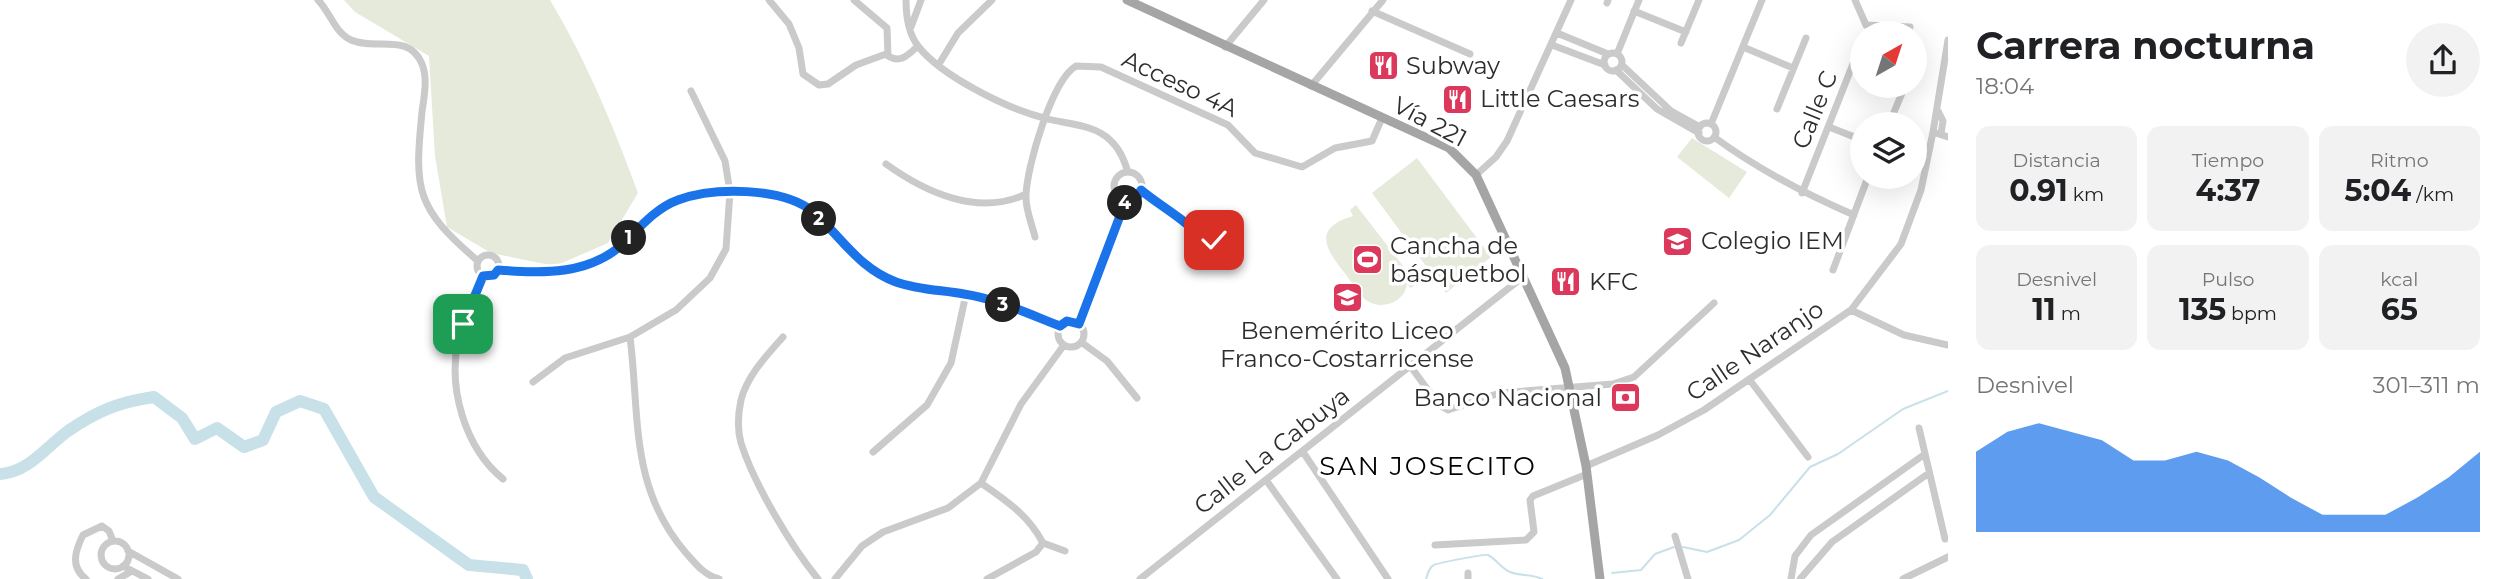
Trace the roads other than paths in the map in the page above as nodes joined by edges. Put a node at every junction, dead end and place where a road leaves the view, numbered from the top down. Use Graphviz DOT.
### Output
graph roads {
  1 [pos="318,0"];
  2 [pos="769,0"];
  3 [pos="854,0"];
  4 [pos="906,0"];
  5 [pos="921,0"];
  6 [pos="992,0"];
  7 [pos="1127,0"];
  8 [pos="1264,0"];
  9 [pos="1383,0"];
  10 [pos="1571,0"];
  11 [pos="1639,0"];
  12 [pos="1699,0"];
  13 [pos="1762,0"];
  14 [pos="1855,0"];
  15 [pos="1372,11"];
  16 [pos="1634,11"];
  17 [pos="1865,21"];
  18 [pos="910,31"];
  19 [pos="1686,32"];
  20 [pos="1557,33"];
  21 [pos="1806,37"];
  22 [pos="1948,40"];
  23 [pos="1681,43"];
  24 [pos="1552,45"];
  25 [pos="918,46"];
  26 [pos="1225,47"];
  27 [pos="1743,47"];
  28 [pos="886,54"];
  29 [pos="1470,54"];
  30 [pos="1613,54"];
  31 [pos="939,64"];
  32 [pos="1605,65"];
  33 [pos="1946,65"];
  34 [pos="1619,67"];
  35 [pos="1793,68"];
  36 [pos="1850,72"];
  37 [pos="1311,86"];
  38 [pos="691,91"];
  39 [pos="1777,109"];
  40 [pos="1938,111"];
  41 [pos="1948,115"];
  42 [pos="1382,118"];
  43 [pos="1044,119"];
  44 [pos="1711,124"];
  45 [pos="1829,127"];
  46 [pos="1699,130"];
  47 [pos="1941,134"];
  48 [pos="1850,135"];
  49 [pos="1714,137"];
  50 [pos="886,164"];
  51 [pos="1128,172"];
  52 [pos="1476,175"];
  53 [pos="1864,189"];
  54 [pos="1141,190"];
  55 [pos="730,192"];
  56 [pos="1802,193"];
  57 [pos="1026,194"];
  58 [pos="1126,200"];
  59 [pos="1854,215"];
  60 [pos="1197,230"];
  61 [pos="1035,237"];
  62 [pos="478,261"];
  63 [pos="498,270"];
  64 [pos="1833,270"];
  65 [pos="1525,275"];
  66 [pos="483,276"];
  67 [pos="966,294"];
  68 [pos="1714,303"];
  69 [pos="1851,310"];
  70 [pos="1079,324"];
  71 [pos="1060,326"];
  72 [pos="630,337"];
  73 [pos="783,337"];
  74 [pos="1081,342"];
  75 [pos="1064,345"];
  76 [pos="1948,345"];
  77 [pos="1411,367"];
  78 [pos="1749,379"];
  79 [pos="533,382"];
  80 [pos="1571,387"];
  81 [pos="1137,398"];
  82 [pos="1919,428"];
  83 [pos="873,452"];
  84 [pos="1303,452"];
  85 [pos="1925,454"];
  86 [pos="1808,457"];
  87 [pos="1586,470"];
  88 [pos="1929,474"];
  89 [pos="503,479"];
  90 [pos="1266,480"];
  91 [pos="981,484"];
  92 [pos="1879,488"];
  93 [pos="1887,502"];
  94 [pos="1831,521"];
  95 [pos="1841,535"];
  96 [pos="1675,536"];
  97 [pos="1945,539"];
  98 [pos="113,541"];
  99 [pos="1043,543"];
  100 [pos="1436,545"];
  101 [pos="128,551"];
  102 [pos="1065,551"];
  103 [pos="1948,557"];
  104 [pos="123,566"];
  105 [pos="132,570"];
  106 [pos="86,579"];
  107 [pos="118,579"];
  108 [pos="148,579"];
  109 [pos="178,579"];
  110 [pos="719,579"];
  111 [pos="818,579"];
  112 [pos="835,579"];
  113 [pos="987,579"];
  114 [pos="1140,579"];
  115 [pos="1337,579"];
  116 [pos="1388,579"];
  117 [pos="1600,579"];
  118 [pos="1688,579"];
  119 [pos="1795,579"];
  120 [pos="1903,579"];
  1 -- 62 [label="street"];
  2 -- 28 [label="street"];
  3 -- 28 [label="street"];
  4 -- 18 [label="street"];
  5 -- 18 [label="street"];
  6 -- 31 [label="street"];
  7 -- 26 [label="main road, Vía 221"];
  8 -- 26 [label="street"];
  9 -- 15 [label="street"];
  10 -- 20 [label="street"];
  11 -- 16 [label="street"];
  12 -- 19 [label="street"];
  13 -- 27 [label="street"];
  14 -- 17 [label="street"];
  15 -- 29 [label="street"];
  15 -- 37 [label="street"];
  16 -- 19 [label="street"];
  16 -- 30 [label="street"];
  18 -- 25 [label="street"];
  19 -- 23 [label="street"];
  20 -- 24 [label="street"];
  20 -- 30 [label="street"];
  21 -- 35 [label="street"];
  22 -- 33 [label="street"];
  24 -- 32 [label="street"];
  24 -- 52 [label="street"];
  25 -- 28 [label="street"];
  25 -- 31 [label="street"];
  26 -- 37 [label="main road, Vía 221"];
  27 -- 35 [label="street"];
  27 -- 44 [label="street"];
  30 -- 32 [label="street"];
  30 -- 34 [label="street"];
  31 -- 43 [label="street"];
  32 -- 34 [label="street"];
  33 -- 40 [label="street"];
  34 -- 46 [label="street"];
  35 -- 39 [label="street"];
  36 -- 45 [label="street, Calle C"];
  37 -- 42 [label="main road, Vía 221"];
  38 -- 55 [label="street"];
  40 -- 41 [label="street"];
  40 -- 47 [label="street"];
  42 -- 43 [label="street, Acceso 4A"];
  42 -- 52 [label="main road, Vía 221"];
  43 -- 51 [label="street"];
  43 -- 57 [label="street"];
  44 -- 46 [label="street"];
  44 -- 49 [label="street"];
  45 -- 48 [label="street"];
  45 -- 56 [label="street, Calle C"];
  46 -- 49 [label="street"];
  47 -- 69 [label="street"];
  49 -- 56 [label="street"];
  50 -- 57 [label="street"];
  51 -- 54 [label="street"];
  51 -- 58 [label="street"];
  52 -- 65 [label="main road, Vía 221"];
  53 -- 59 [label="street"];
  54 -- 58 [label="street"];
  54 -- 60 [label="street"];
  55 -- 63 [label="street"];
  55 -- 67 [label="street"];
  55 -- 72 [label="street"];
  56 -- 59 [label="street"];
  57 -- 61 [label="street"];
  58 -- 70 [label="street"];
  59 -- 64 [label="street"];
  62 -- 63 [label="street"];
  62 -- 66 [label="street"];
  63 -- 66 [label="street"];
  65 -- 77 [label="street, Calle La Cabuya"];
  65 -- 80 [label="main road, Vía 221"];
  66 -- 89 [label="street"];
  67 -- 71 [label="street"];
  67 -- 83 [label="street"];
  68 -- 80 [label="street"];
  69 -- 76 [label="street, Calle Naranjo"];
  69 -- 78 [label="street, Calle Naranjo"];
  70 -- 71 [label="street"];
  70 -- 74 [label="street"];
  71 -- 75 [label="street"];
  72 -- 79 [label="street"];
  72 -- 110 [label="street"];
  73 -- 111 [label="street"];
  74 -- 75 [label="street"];
  74 -- 81 [label="street"];
  75 -- 91 [label="street"];
  77 -- 80 [label="street"];
  77 -- 84 [label="street, Calle La Cabuya"];
  78 -- 86 [label="street"];
  78 -- 87 [label="street, Calle Naranjo"];
  80 -- 87 [label="main road, Vía 221"];
  82 -- 85 [label="street"];
  84 -- 90 [label="street, Calle La Cabuya"];
  84 -- 116 [label="street"];
  85 -- 88 [label="street"];
  85 -- 92 [label="street"];
  87 -- 100 [label="street, Calle Naranjo"];
  87 -- 117 [label="main road, Vía 221"];
  88 -- 93 [label="street"];
  88 -- 97 [label="street"];
  90 -- 114 [label="street, Calle La Cabuya"];
  90 -- 115 [label="street"];
  91 -- 99 [label="street"];
  91 -- 112 [label="street"];
  92 -- 93 [label="street"];
  92 -- 94 [label="street"];
  93 -- 95 [label="street"];
  94 -- 95 [label="street"];
  94 -- 119 [label="street"];
  95 -- 119 [label="street"];
  96 -- 118 [label="street"];
  98 -- 101 [label="street"];
  98 -- 104 [label="street"];
  98 -- 106 [label="street"];
  99 -- 102 [label="street"];
  99 -- 113 [label="street"];
  101 -- 104 [label="street"];
  101 -- 109 [label="street"];
  103 -- 120 [label="street"];
  104 -- 105 [label="street"];
  105 -- 107 [label="street"];
  105 -- 108 [label="street"];
}
